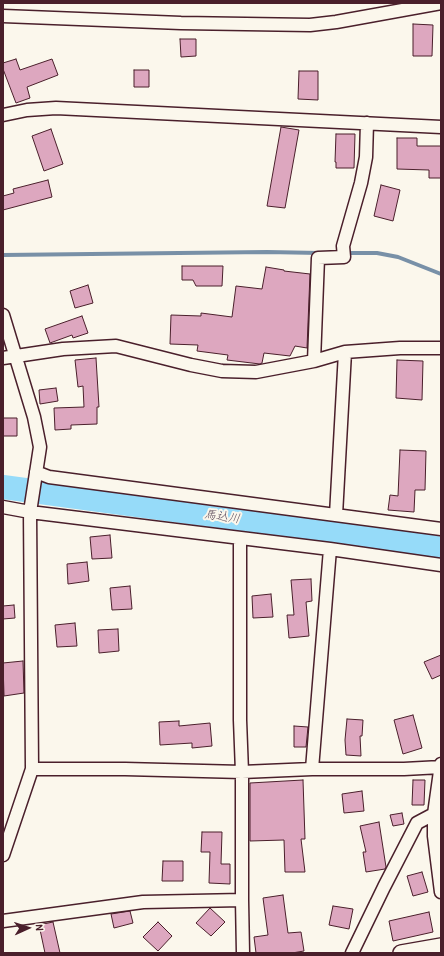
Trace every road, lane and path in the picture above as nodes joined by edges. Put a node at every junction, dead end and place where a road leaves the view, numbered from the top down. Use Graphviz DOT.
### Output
graph roads {
  1 [pos="441,4"];
  2 [pos="3,16"];
  3 [pos="3,116"];
  4 [pos="367,123"];
  5 [pos="441,127"];
  6 [pos="3,315"];
  7 [pos="441,348"];
  8 [pos="345,352"];
  9 [pos="16,356"];
  10 [pos="3,358"];
  11 [pos="314,362"];
  12 [pos="36,474"];
  13 [pos="3,507"];
  14 [pos="30,512"];
  15 [pos="336,516"];
  16 [pos="441,529"];
  17 [pos="240,538"];
  18 [pos="330,549"];
  19 [pos="441,565"];
  20 [pos="441,766"];
  21 [pos="32,768"];
  22 [pos="312,769"];
  23 [pos="242,772"];
  24 [pos="434,814"];
  25 [pos="3,855"];
  26 [pos="441,892"];
  27 [pos="242,900"];
  28 [pos="3,921"];
  29 [pos="441,946"];
  30 [pos="243,953"];
  31 [pos="352,953"];
  32 [pos="401,953"];
  1 -- 2 [label="street"];
  3 -- 4 [label="street"];
  4 -- 5 [label="street"];
  4 -- 11 [label="street"];
  6 -- 9 [label="street"];
  7 -- 8 [label="street"];
  8 -- 11 [label="street"];
  8 -- 15 [label="street"];
  9 -- 10 [label="street"];
  9 -- 11 [label="street"];
  9 -- 12 [label="street"];
  12 -- 14 [label="street"];
  12 -- 15 [label="street"];
  13 -- 14 [label="street"];
  14 -- 17 [label="street"];
  14 -- 21 [label="street"];
  15 -- 16 [label="street"];
  17 -- 18 [label="street"];
  17 -- 23 [label="street"];
  18 -- 19 [label="street"];
  18 -- 22 [label="street"];
  20 -- 22 [label="street"];
  20 -- 24 [label="street"];
  21 -- 23 [label="street"];
  21 -- 25 [label="street"];
  22 -- 23 [label="street"];
  23 -- 27 [label="street"];
  24 -- 26 [label="street"];
  24 -- 31 [label="street"];
  27 -- 28 [label="street"];
  27 -- 30 [label="street"];
  29 -- 32 [label="street"];
}
